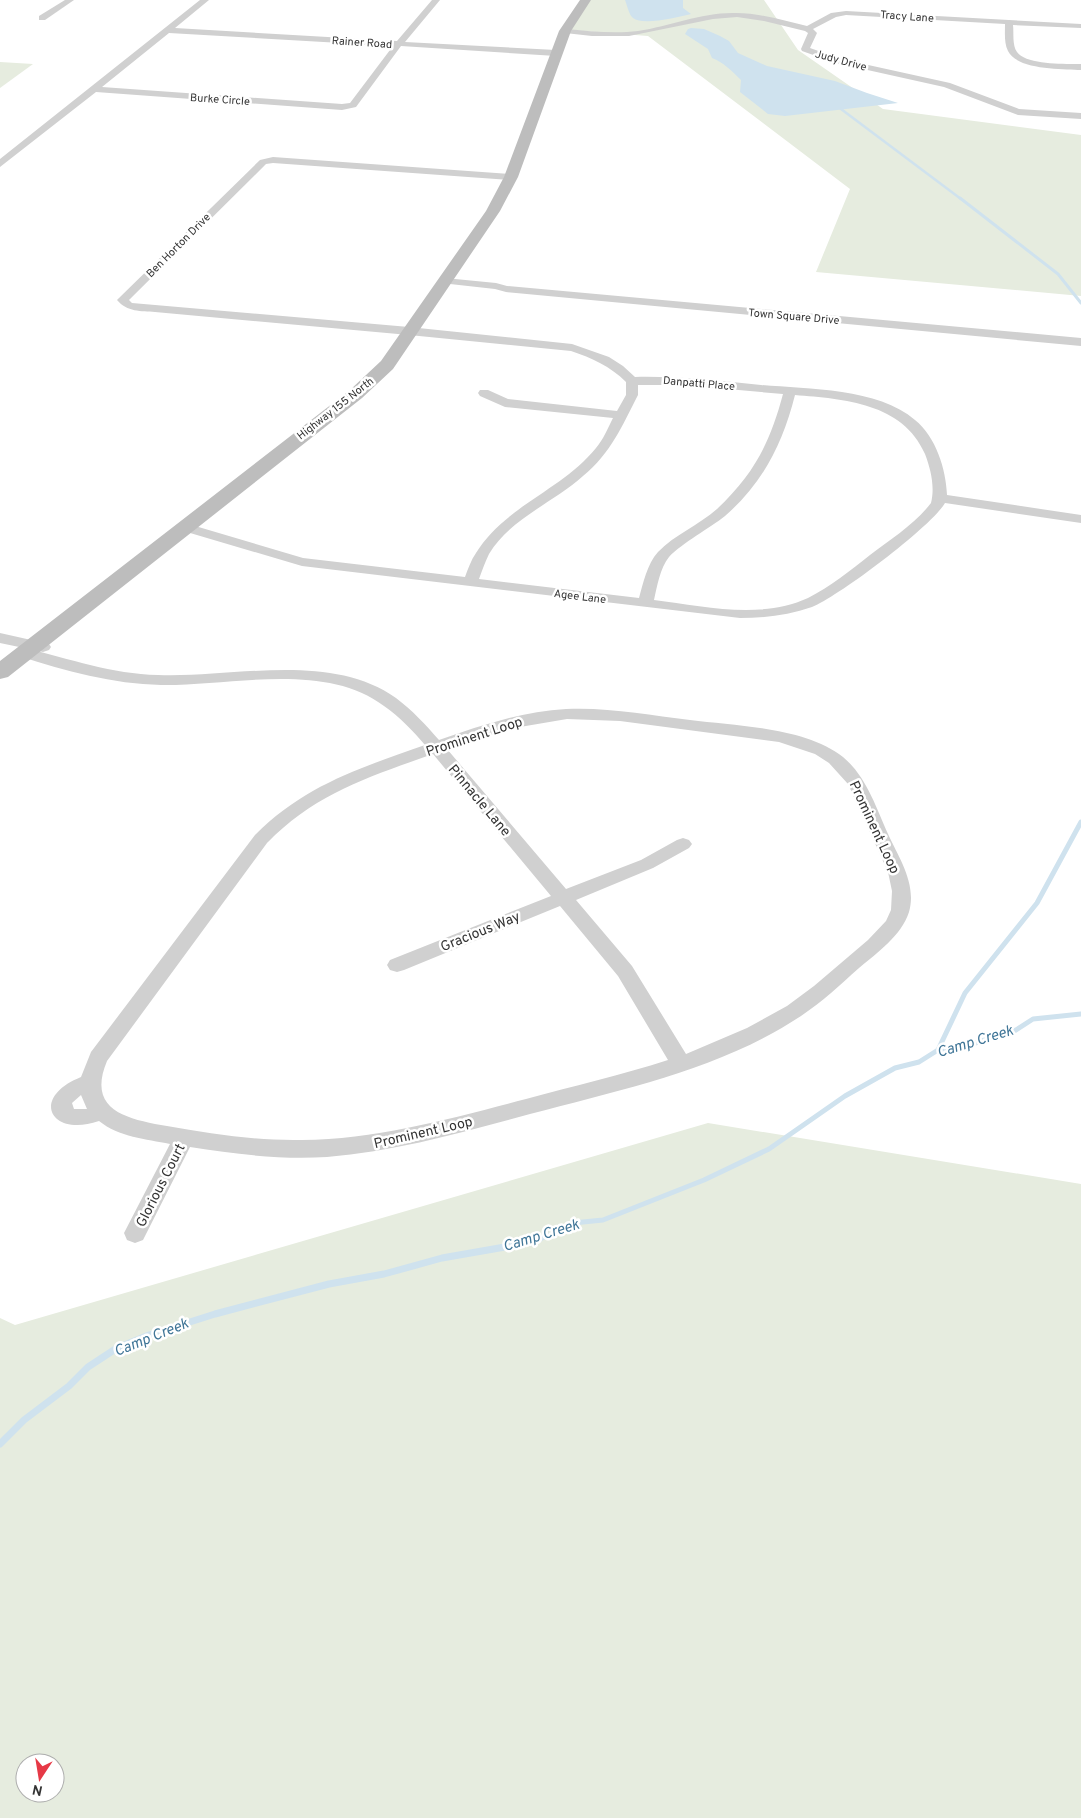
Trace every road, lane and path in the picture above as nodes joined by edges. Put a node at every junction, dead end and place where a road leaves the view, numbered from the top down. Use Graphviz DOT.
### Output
graph roads {
  1 [pos="70,0"];
  2 [pos="205,0"];
  3 [pos="436,0"];
  4 [pos="586,0"];
  5 [pos="42,18"];
  6 [pos="1009,22"];
  7 [pos="1081,26"];
  8 [pos="808,29"];
  9 [pos="167,30"];
  10 [pos="565,31"];
  11 [pos="399,44"];
  12 [pos="556,52"];
  13 [pos="1081,67"];
  14 [pos="95,90"];
  15 [pos="1081,116"];
  16 [pos="0,164"];
  17 [pos="511,177"];
  18 [pos="443,284"];
  19 [pos="506,289"];
  20 [pos="409,331"];
  21 [pos="1081,342"];
  22 [pos="632,381"];
  23 [pos="790,392"];
  24 [pos="484,393"];
  25 [pos="622,415"];
  26 [pos="939,498"];
  27 [pos="1081,519"];
  28 [pos="186,527"];
  29 [pos="470,583"];
  30 [pos="645,604"];
  31 [pos="0,638"];
  32 [pos="31,649"];
  33 [pos="0,672"];
  34 [pos="436,748"];
  35 [pos="683,844"];
  36 [pos="563,898"];
  37 [pos="397,965"];
  38 [pos="682,1065"];
  39 [pos="90,1082"];
  40 [pos="102,1112"];
  41 [pos="184,1137"];
  42 [pos="135,1233"];
  1 -- 5 [label="street"];
  2 -- 9 [label="street"];
  3 -- 11 [label="street, Burke Circle"];
  4 -- 10 [label="main road, Highway 155 North"];
  6 -- 7 [label="street, Tracy Lane"];
  6 -- 8 [label="street, Tracy Lane"];
  6 -- 13 [label="street"];
  8 -- 10 [label="street, Judy Drive"];
  8 -- 15 [label="street, Judy Drive"];
  9 -- 11 [label="street, Rainer Road"];
  9 -- 14 [label="street"];
  10 -- 12 [label="main road, Highway 155 North"];
  11 -- 12 [label="street, Rainer Road"];
  11 -- 14 [label="street, Burke Circle"];
  12 -- 17 [label="main road, Highway 155 North"];
  14 -- 16 [label="street"];
  17 -- 18 [label="main road, Highway 155 North"];
  17 -- 20 [label="street, Ben Horton Drive"];
  18 -- 19 [label="street, Town Square Drive"];
  18 -- 20 [label="main road, Highway 155 North"];
  19 -- 21 [label="street, Town Square Drive"];
  20 -- 22 [label="street"];
  20 -- 28 [label="main road, Highway 155 North"];
  22 -- 23 [label="street, Danpatti Place"];
  22 -- 25 [label="street"];
  23 -- 26 [label="street, Danpatti Place"];
  23 -- 30 [label="street"];
  24 -- 25 [label="street"];
  25 -- 29 [label="street"];
  26 -- 27 [label="street"];
  26 -- 30 [label="street, Agee Lane"];
  28 -- 29 [label="street, Agee Lane"];
  28 -- 32 [label="main road, Highway 155 North"];
  29 -- 30 [label="street, Agee Lane"];
  31 -- 32 [label="street, Pinnacle Lane"];
  32 -- 33 [label="main road, Highway 155 North"];
  32 -- 34 [label="street, Pinnacle Lane"];
  34 -- 36 [label="street, Pinnacle Lane"];
  34 -- 38 [label="street, Prominent Loop"];
  34 -- 39 [label="street, Prominent Loop"];
  35 -- 36 [label="street, Gracious Way"];
  36 -- 37 [label="street, Gracious Way"];
  36 -- 38 [label="street, Pinnacle Lane"];
  38 -- 41 [label="street, Prominent Loop"];
  39 -- 40 [label="street"];
  39 -- 40 [label="street"];
  40 -- 41 [label="street, Prominent Loop"];
  41 -- 42 [label="street, Glorious Court"];
}
